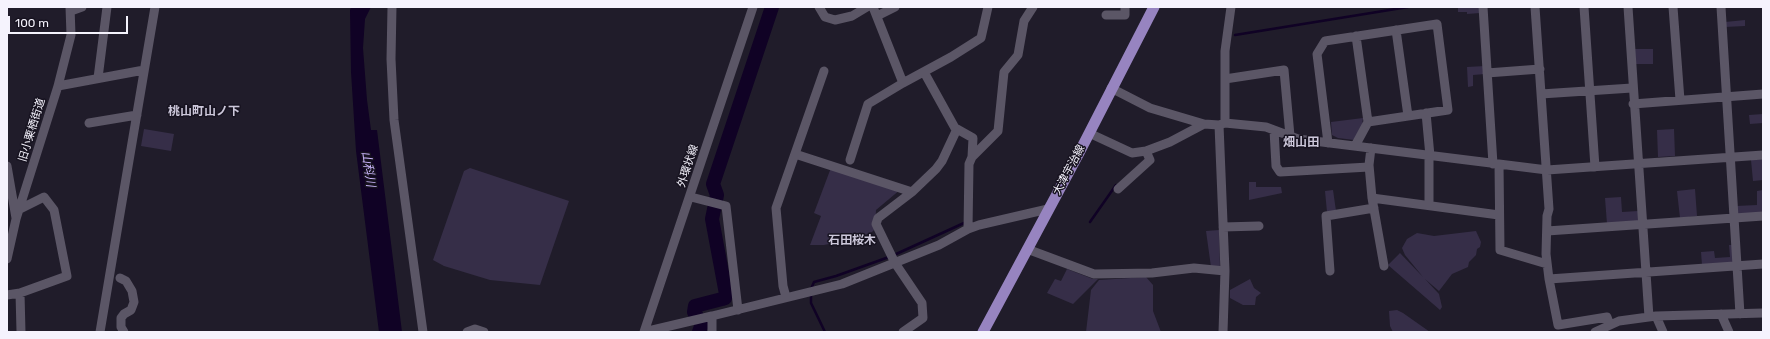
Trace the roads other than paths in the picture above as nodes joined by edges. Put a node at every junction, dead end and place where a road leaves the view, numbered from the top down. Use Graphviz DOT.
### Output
graph roads {
  1 [pos="82,7"];
  2 [pos="107,7"];
  3 [pos="155,7"];
  4 [pos="392,7"];
  5 [pos="753,7"];
  6 [pos="819,7"];
  7 [pos="867,7"];
  8 [pos="895,7"];
  9 [pos="988,7"];
  10 [pos="1032,7"];
  11 [pos="1125,7"];
  12 [pos="1154,7"];
  13 [pos="1231,7"];
  14 [pos="1483,7"];
  15 [pos="1535,7"];
  16 [pos="1584,7"];
  17 [pos="1628,7"];
  18 [pos="1673,7"];
  19 [pos="1721,7"];
  20 [pos="70,9"];
  21 [pos="875,11"];
  22 [pos="1106,15"];
  23 [pos="1396,30"];
  24 [pos="1356,36"];
  25 [pos="1540,69"];
  26 [pos="144,70"];
  27 [pos="824,72"];
  28 [pos="924,72"];
  29 [pos="1487,73"];
  30 [pos="98,78"];
  31 [pos="1225,79"];
  32 [pos="903,83"];
  33 [pos="58,86"];
  34 [pos="1112,88"];
  35 [pos="1632,88"];
  36 [pos="1590,90"];
  37 [pos="1542,94"];
  38 [pos="1763,94"];
  39 [pos="1726,97"];
  40 [pos="1680,100"];
  41 [pos="1633,104"];
  42 [pos="1426,113"];
  43 [pos="137,114"];
  44 [pos="1408,116"];
  45 [pos="1368,122"];
  46 [pos="88,123"];
  47 [pos="1204,124"];
  48 [pos="1222,124"];
  49 [pos="957,129"];
  50 [pos="1274,130"];
  51 [pos="1089,133"];
  52 [pos="1290,136"];
  53 [pos="1328,143"];
  54 [pos="1356,146"];
  55 [pos="1371,148"];
  56 [pos="795,154"];
  57 [pos="1148,154"];
  58 [pos="1763,154"];
  59 [pos="1430,156"];
  60 [pos="972,157"];
  61 [pos="1730,157"];
  62 [pos="850,160"];
  63 [pos="1496,164"];
  64 [pos="1638,164"];
  65 [pos="7,166"];
  66 [pos="1369,167"];
  67 [pos="1595,167"];
  68 [pos="1547,170"];
  69 [pos="1118,189"];
  70 [pos="912,192"];
  71 [pos="691,197"];
  72 [pos="1372,198"];
  73 [pos="1429,205"];
  74 [pos="1374,208"];
  75 [pos="20,209"];
  76 [pos="1048,210"];
  77 [pos="1499,214"];
  78 [pos="1763,216"];
  79 [pos="1734,218"];
  80 [pos="16,219"];
  81 [pos="1642,224"];
  82 [pos="1259,226"];
  83 [pos="1223,227"];
  84 [pos="968,229"];
  85 [pos="1547,231"];
  86 [pos="1026,249"];
  87 [pos="7,259"];
  88 [pos="895,263"];
  89 [pos="1547,264"];
  90 [pos="1763,264"];
  91 [pos="1384,266"];
  92 [pos="1737,266"];
  93 [pos="1225,271"];
  94 [pos="1330,271"];
  95 [pos="1645,272"];
  96 [pos="120,278"];
  97 [pos="1549,279"];
  98 [pos="20,293"];
  99 [pos="7,295"];
  100 [pos="786,297"];
  101 [pos="738,310"];
  102 [pos="1762,312"];
  103 [pos="1721,314"];
  104 [pos="1740,314"];
  105 [pos="1652,316"];
  106 [pos="708,317"];
  107 [pos="1610,325"];
  108 [pos="20,332"];
  109 [pos="100,332"];
  110 [pos="124,332"];
  111 [pos="423,332"];
  112 [pos="467,332"];
  113 [pos="484,332"];
  114 [pos="644,332"];
  115 [pos="712,332"];
  116 [pos="905,332"];
  117 [pos="983,332"];
  118 [pos="1223,332"];
  119 [pos="1595,332"];
  120 [pos="1663,332"];
  121 [pos="1729,332"];
  1 -- 20 [label="street"];
  2 -- 30 [label="street"];
  3 -- 26 [label="street"];
  4 -- 111 [label="street"];
  5 -- 71 [label="street, 外環状線"];
  6 -- 7 [label="street"];
  8 -- 21 [label="street"];
  9 -- 28 [label="street"];
  10 -- 60 [label="street"];
  11 -- 22 [label="street"];
  12 -- 34 [label="main road, 大津宇治線"];
  13 -- 31 [label="street"];
  14 -- 29 [label="street"];
  15 -- 25 [label="street"];
  16 -- 36 [label="street"];
  17 -- 35 [label="street"];
  18 -- 40 [label="street"];
  19 -- 39 [label="street"];
  20 -- 33 [label="street, 旧小栗栖街道"];
  21 -- 32 [label="street"];
  23 -- 24 [label="street"];
  23 -- 42 [label="street"];
  23 -- 44 [label="street"];
  24 -- 45 [label="street"];
  24 -- 53 [label="street"];
  25 -- 29 [label="street"];
  25 -- 37 [label="street"];
  26 -- 30 [label="street"];
  26 -- 43 [label="street"];
  27 -- 56 [label="street"];
  28 -- 32 [label="street"];
  28 -- 49 [label="street"];
  29 -- 63 [label="street"];
  30 -- 33 [label="street"];
  31 -- 48 [label="street"];
  31 -- 52 [label="street"];
  32 -- 62 [label="street"];
  33 -- 75 [label="street, 旧小栗栖街道"];
  34 -- 47 [label="street"];
  34 -- 51 [label="main road, 大津宇治線"];
  35 -- 36 [label="street"];
  35 -- 41 [label="street"];
  36 -- 37 [label="street"];
  36 -- 67 [label="street"];
  37 -- 68 [label="street"];
  38 -- 39 [label="street"];
  39 -- 40 [label="street"];
  39 -- 61 [label="street"];
  40 -- 41 [label="street"];
  41 -- 64 [label="street"];
  42 -- 44 [label="street"];
  42 -- 59 [label="street"];
  43 -- 46 [label="street"];
  43 -- 109 [label="street"];
  44 -- 45 [label="street"];
  45 -- 54 [label="street"];
  47 -- 48 [label="street"];
  47 -- 57 [label="street"];
  48 -- 50 [label="street"];
  48 -- 83 [label="street"];
  49 -- 60 [label="street"];
  49 -- 70 [label="street"];
  50 -- 52 [label="street"];
  50 -- 66 [label="street"];
  51 -- 57 [label="street"];
  51 -- 76 [label="main road, 大津宇治線"];
  52 -- 53 [label="street"];
  53 -- 54 [label="street"];
  54 -- 55 [label="street"];
  55 -- 59 [label="street"];
  55 -- 66 [label="street"];
  56 -- 70 [label="street"];
  56 -- 100 [label="street"];
  57 -- 69 [label="street"];
  58 -- 61 [label="street"];
  59 -- 63 [label="street"];
  59 -- 73 [label="street"];
  60 -- 84 [label="street"];
  61 -- 64 [label="street"];
  61 -- 79 [label="street"];
  63 -- 68 [label="street"];
  63 -- 77 [label="street"];
  64 -- 67 [label="street"];
  64 -- 81 [label="street"];
  65 -- 80 [label="street"];
  66 -- 72 [label="street"];
  67 -- 68 [label="street"];
  68 -- 85 [label="street"];
  70 -- 88 [label="street"];
  71 -- 101 [label="street"];
  71 -- 114 [label="street, 外環状線"];
  72 -- 73 [label="street"];
  72 -- 74 [label="street"];
  73 -- 77 [label="street"];
  74 -- 91 [label="street"];
  74 -- 94 [label="street"];
  75 -- 80 [label="street, 旧小栗栖街道"];
  75 -- 98 [label="street"];
  76 -- 84 [label="street"];
  76 -- 86 [label="main road, 大津宇治線"];
  77 -- 89 [label="street"];
  78 -- 79 [label="street"];
  79 -- 81 [label="street"];
  79 -- 92 [label="street"];
  80 -- 87 [label="street, 旧小栗栖街道"];
  81 -- 85 [label="street"];
  81 -- 95 [label="street"];
  82 -- 83 [label="street"];
  83 -- 93 [label="street"];
  84 -- 88 [label="street"];
  85 -- 89 [label="street"];
  86 -- 93 [label="street"];
  86 -- 117 [label="main road, 大津宇治線"];
  88 -- 100 [label="street"];
  88 -- 116 [label="street"];
  89 -- 97 [label="street"];
  90 -- 92 [label="street"];
  92 -- 95 [label="street"];
  92 -- 104 [label="street"];
  93 -- 118 [label="street"];
  95 -- 97 [label="street"];
  95 -- 105 [label="street"];
  96 -- 110 [label="street"];
  97 -- 107 [label="street"];
  98 -- 99 [label="street"];
  98 -- 108 [label="street"];
  100 -- 101 [label="street"];
  101 -- 106 [label="street"];
  102 -- 104 [label="street"];
  103 -- 104 [label="street"];
  103 -- 105 [label="street"];
  103 -- 121 [label="street"];
  105 -- 107 [label="street"];
  105 -- 120 [label="street"];
  106 -- 114 [label="street"];
  106 -- 115 [label="street"];
  107 -- 119 [label="street"];
  112 -- 113 [label="street"];
}
